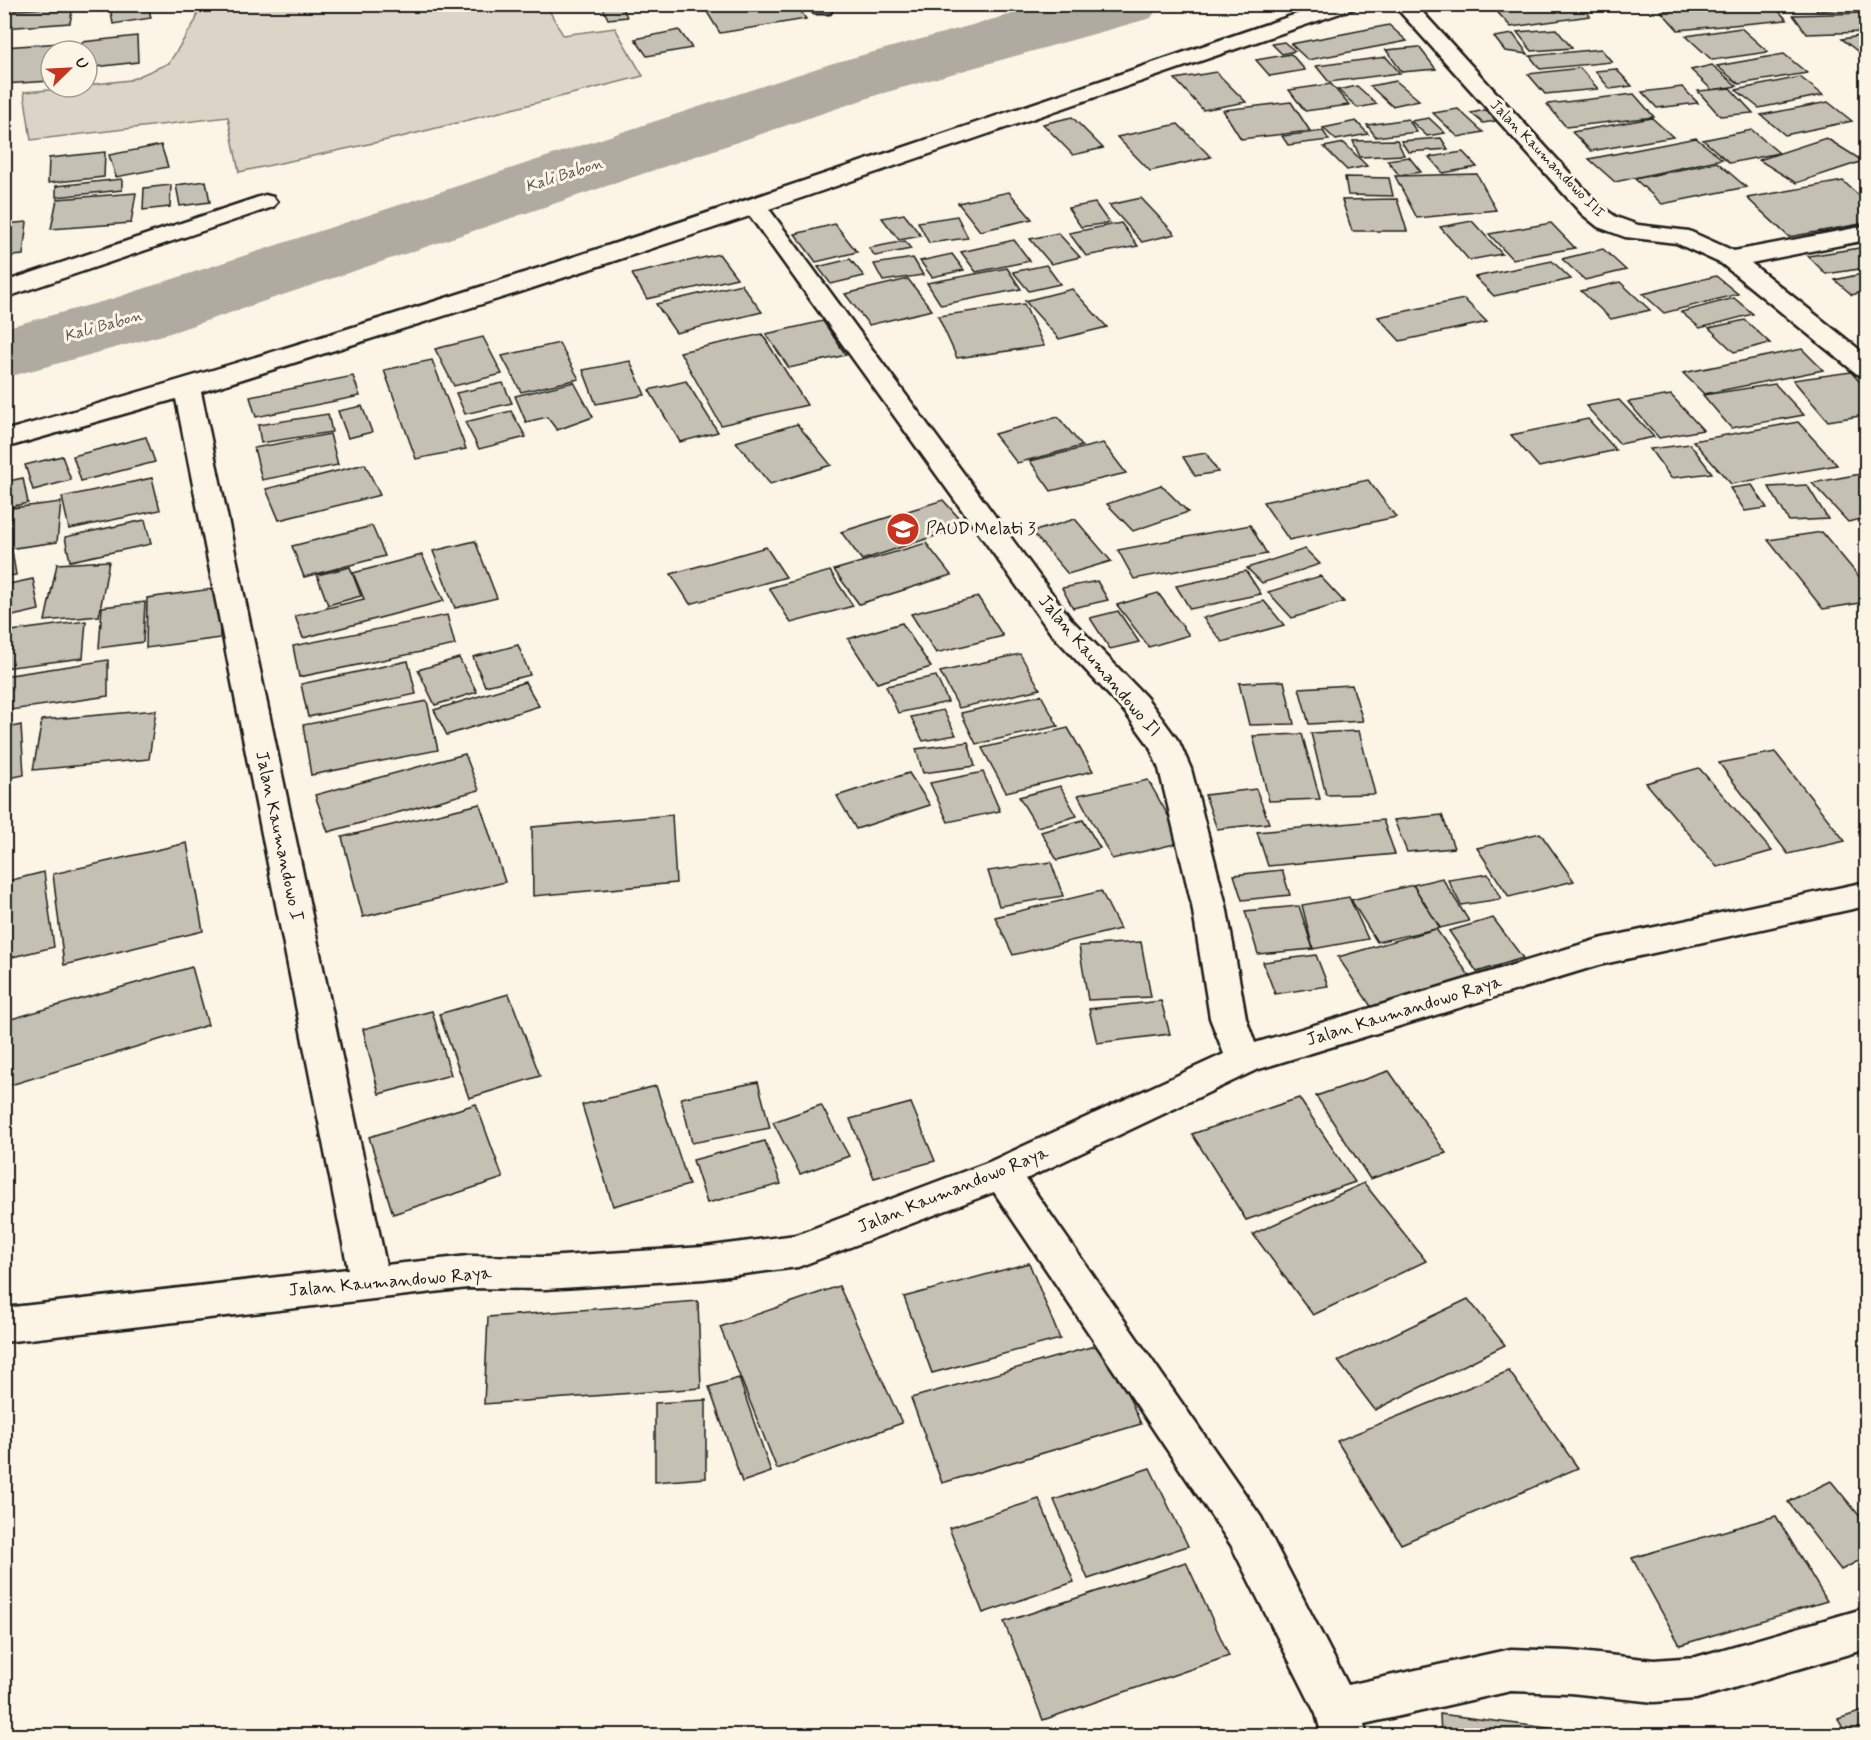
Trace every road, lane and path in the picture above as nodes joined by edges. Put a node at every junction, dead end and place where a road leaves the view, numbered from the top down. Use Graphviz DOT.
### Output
graph roads {
  1 [pos="1348,4"];
  2 [pos="1403,4"];
  3 [pos="265,202"];
  4 [pos="756,208"];
  5 [pos="1866,233"];
  6 [pos="1731,259"];
  7 [pos="4,291"];
  8 [pos="1866,368"];
  9 [pos="187,390"];
  10 [pos="4,440"];
  11 [pos="1866,894"];
  12 [pos="1244,1060"];
  13 [pos="1002,1173"];
  14 [pos="370,1282"];
  15 [pos="4,1325"];
  16 [pos="1866,1629"];
  17 [pos="1341,1722"];
  1 -- 4 [label="street"];
  2 -- 6 [label="street, Jalan Kaumandowo III"];
  3 -- 7 [label="street"];
  4 -- 9 [label="street"];
  4 -- 12 [label="street, Jalan Kaumandowo II"];
  5 -- 6 [label="street"];
  6 -- 8 [label="street, Jalan Kaumandowo III"];
  9 -- 10 [label="street"];
  9 -- 14 [label="street, Jalan Kaumandowo I"];
  11 -- 12 [label="street, Jalan Kaumandowo Raya"];
  12 -- 13 [label="street, Jalan Kaumandowo Raya"];
  13 -- 14 [label="street, Jalan Kaumandowo Raya"];
  13 -- 17 [label="street"];
  14 -- 15 [label="street, Jalan Kaumandowo Raya"];
  16 -- 17 [label="street"];
}
